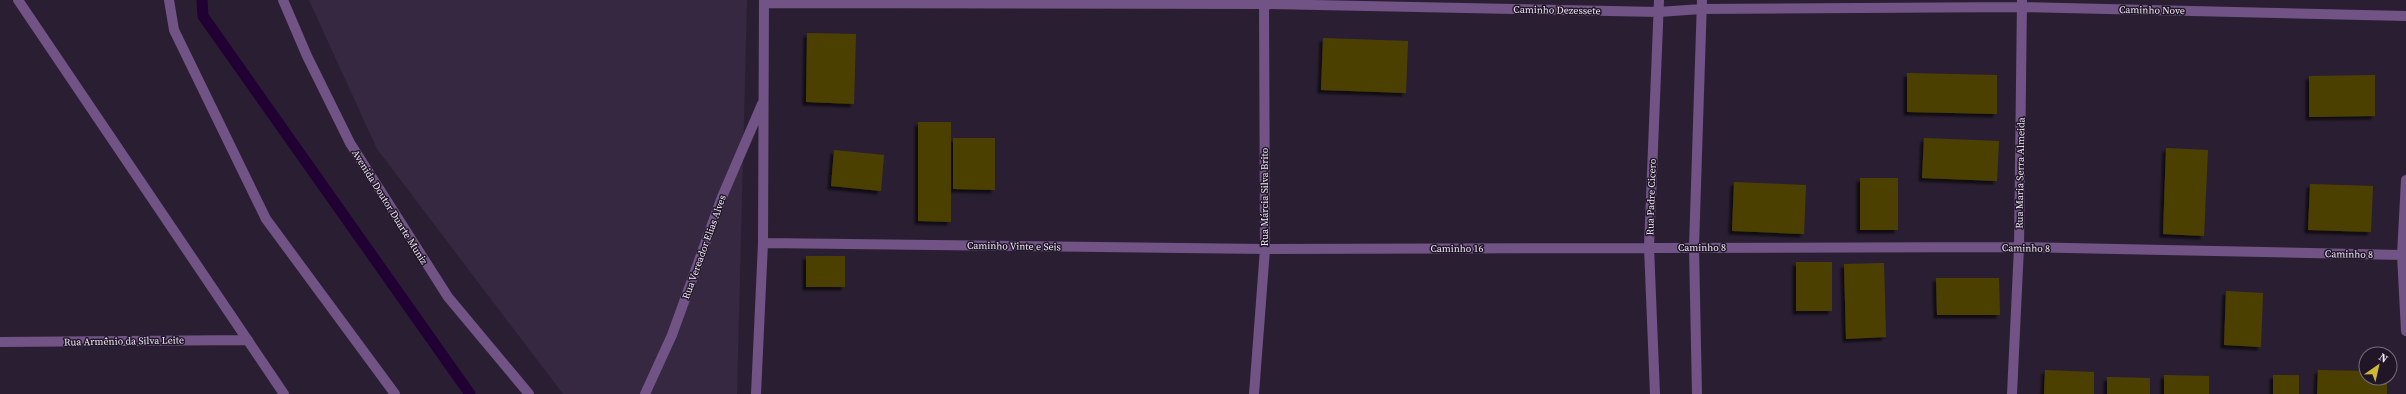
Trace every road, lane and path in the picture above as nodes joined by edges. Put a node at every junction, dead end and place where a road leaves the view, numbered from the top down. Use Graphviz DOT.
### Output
graph roads {
  1 [pos="18,0"];
  2 [pos="169,0"];
  3 [pos="283,0"];
  4 [pos="1659,0"];
  5 [pos="764,1"];
  6 [pos="1264,2"];
  7 [pos="2022,4"];
  8 [pos="1702,5"];
  9 [pos="1659,12"];
  10 [pos="2406,16"];
  11 [pos="764,100"];
  12 [pos="2406,180"];
  13 [pos="763,243"];
  14 [pos="1649,247"];
  15 [pos="1694,247"];
  16 [pos="2019,247"];
  17 [pos="1264,249"];
  18 [pos="2402,255"];
  19 [pos="2406,331"];
  20 [pos="248,340"];
  21 [pos="0,342"];
  22 [pos="284,394"];
  23 [pos="395,394"];
  24 [pos="529,394"];
  25 [pos="645,394"];
  26 [pos="756,394"];
  27 [pos="1254,394"];
  28 [pos="1655,394"];
  29 [pos="1697,394"];
  30 [pos="2012,394"];
  1 -- 20 [label="street"];
  2 -- 23 [label="street"];
  3 -- 24 [label="street, Avenida Doutor Duarte Muniz"];
  4 -- 9 [label="street, Rua Padre Cicero"];
  5 -- 6 [label="street, Caminho Dezessete"];
  5 -- 11 [label="street, Rua Vereador Elias Alves"];
  6 -- 9 [label="street, Caminho Dezessete"];
  6 -- 17 [label="street, Rua Márcia Silva Brito"];
  7 -- 8 [label="street, Caminho Nove"];
  7 -- 10 [label="street, Caminho Nove"];
  7 -- 16 [label="street, Rua Maria Serra Almeida"];
  8 -- 9 [label="street, Caminho Nove"];
  8 -- 15 [label="street"];
  9 -- 14 [label="street, Rua Padre Cicero"];
  11 -- 13 [label="street, Rua Vereador Elias Alves"];
  11 -- 25 [label="street, Rua Vereador Elias Alves"];
  12 -- 18 [label="street"];
  13 -- 17 [label="street, Caminho Vinte e Seis"];
  13 -- 26 [label="street, Rua Vereador Elias Alves"];
  14 -- 15 [label="street, Caminho 8"];
  14 -- 17 [label="street, Caminho 16"];
  14 -- 28 [label="street, Rua Padre Cicero"];
  15 -- 16 [label="street, Caminho 8"];
  15 -- 29 [label="street"];
  16 -- 18 [label="street, Caminho 8"];
  16 -- 30 [label="street, Rua Maria Serra Almeida"];
  17 -- 27 [label="street, Rua Márcia Silva Brito"];
  18 -- 19 [label="street"];
  20 -- 21 [label="street, Rua Armênio da Silva Leite"];
  20 -- 22 [label="street"];
}
